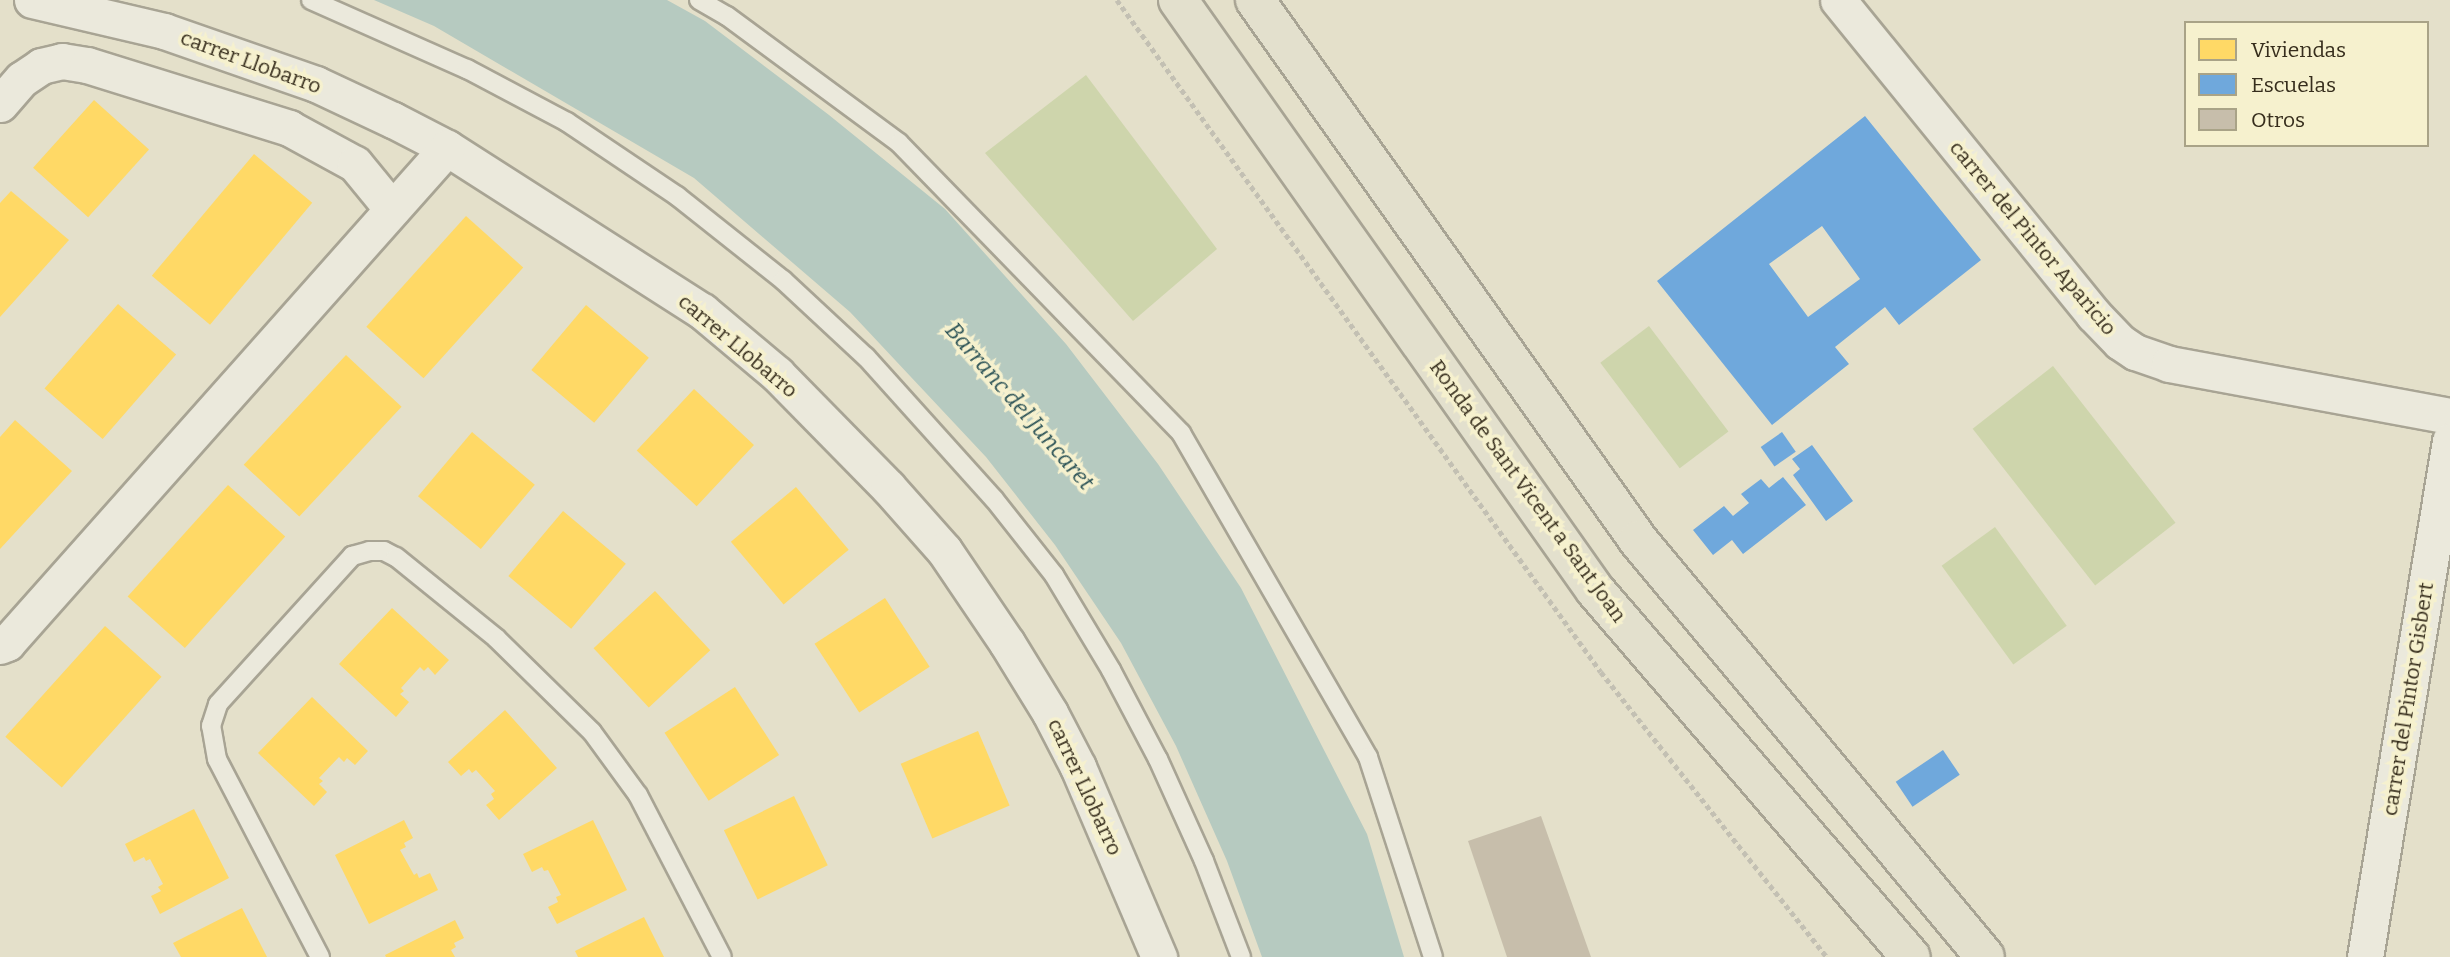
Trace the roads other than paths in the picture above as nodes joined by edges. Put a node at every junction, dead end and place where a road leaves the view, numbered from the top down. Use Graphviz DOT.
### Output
graph roads {
  1 [pos="32,0"];
  2 [pos="311,0"];
  3 [pos="699,0"];
  4 [pos="1178,0"];
  5 [pos="1255,0"];
  6 [pos="1838,0"];
  7 [pos="0,104"];
  8 [pos="447,148"];
  9 [pos="392,209"];
  10 [pos="2450,416"];
  11 [pos="2450,441"];
  12 [pos="0,646"];
  13 [pos="320,957"];
  14 [pos="722,957"];
  15 [pos="1159,957"];
  16 [pos="1241,957"];
  17 [pos="1433,957"];
  18 [pos="1912,957"];
  19 [pos="1985,957"];
  20 [pos="2365,957"];
  1 -- 8 [label="street, carrer Llobarro"];
  2 -- 16 [label="lane"];
  3 -- 17 [label="lane"];
  4 -- 18 [label="main road, Ronda de Sant Vicent a Sant Joan"];
  5 -- 19 [label="main road"];
  6 -- 10 [label="street, carrer del Pintor Aparicio"];
  7 -- 9 [label="street"];
  8 -- 9 [label="street"];
  8 -- 15 [label="street, carrer Llobarro"];
  9 -- 12 [label="street"];
  11 -- 20 [label="street, carrer del Pintor Gisbert"];
  13 -- 14 [label="lane"];
}
